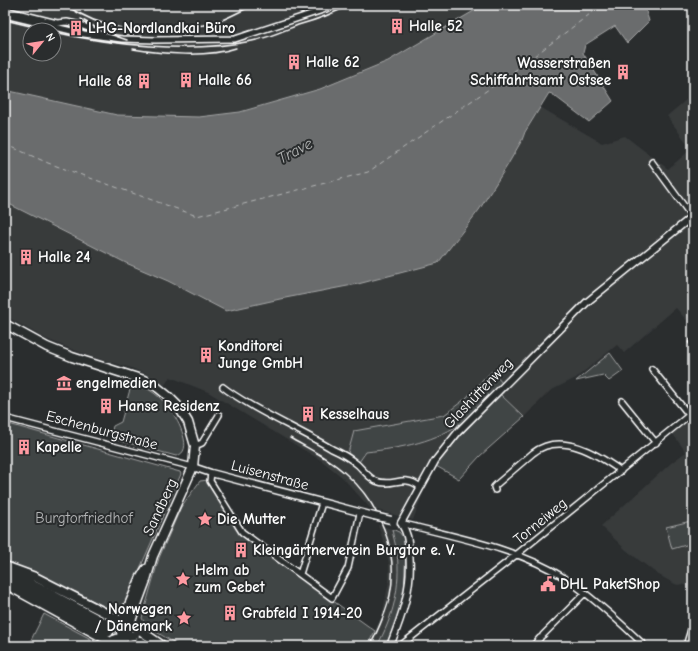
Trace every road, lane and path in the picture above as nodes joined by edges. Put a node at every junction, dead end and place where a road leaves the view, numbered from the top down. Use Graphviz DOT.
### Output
graph roads {
  1 [pos="333,5"];
  2 [pos="5,10"];
  3 [pos="5,15"];
  4 [pos="111,37"];
  5 [pos="652,162"];
  6 [pos="693,216"];
  7 [pos="5,324"];
  8 [pos="652,369"];
  9 [pos="223,387"];
  10 [pos="622,401"];
  11 [pos="691,414"];
  12 [pos="220,415"];
  13 [pos="5,418"];
  14 [pos="656,443"];
  15 [pos="195,446"];
  16 [pos="193,467"];
  17 [pos="621,471"];
  18 [pos="211,473"];
  19 [pos="420,487"];
  20 [pos="495,490"];
  21 [pos="322,503"];
  22 [pos="360,513"];
  23 [pos="401,523"];
  24 [pos="517,555"];
  25 [pos="5,566"];
  26 [pos="5,571"];
  27 [pos="300,574"];
  28 [pos="5,578"];
  29 [pos="5,584"];
  30 [pos="585,593"];
  31 [pos="693,623"];
  32 [pos="119,636"];
  33 [pos="137,638"];
  34 [pos="148,646"];
  35 [pos="163,646"];
  36 [pos="390,646"];
  37 [pos="400,646"];
  38 [pos="533,646"];
  39 [pos="645,646"];
  40 [pos="686,646"];
  1 -- 4 [label="street"];
  2 -- 4 [label="street"];
  3 -- 4 [label="street"];
  5 -- 6 [label="street"];
  6 -- 19 [label="street, Glashüttenweg"];
  7 -- 15 [label="main road"];
  8 -- 11 [label="street"];
  9 -- 19 [label="street"];
  10 -- 14 [label="street"];
  11 -- 14 [label="street, Torneiweg"];
  12 -- 15 [label="street"];
  13 -- 16 [label="street, Eschenburgstraße"];
  14 -- 17 [label="street, Torneiweg"];
  15 -- 16 [label="main road"];
  16 -- 18 [label="street, Luisenstraße"];
  16 -- 32 [label="main road, Sandberg"];
  17 -- 20 [label="street"];
  17 -- 24 [label="street, Torneiweg"];
  18 -- 21 [label="street, Luisenstraße"];
  18 -- 27 [label="street, Luisenstraße"];
  19 -- 23 [label="street, Glashüttenweg"];
  21 -- 22 [label="street, Luisenstraße"];
  21 -- 27 [label="street, Luisenstraße"];
  22 -- 23 [label="street, Luisenstraße, bridge"];
  22 -- 27 [label="street, Luisenstraße"];
  23 -- 24 [label="street"];
  23 -- 36 [label="street"];
  24 -- 30 [label="street"];
  24 -- 37 [label="street, Torneiweg"];
  25 -- 32 [label="main road"];
  26 -- 32 [label="main road"];
  28 -- 32 [label="main road"];
  29 -- 32 [label="main road"];
  30 -- 38 [label="street"];
  30 -- 39 [label="street"];
  31 -- 40 [label="street"];
  32 -- 33 [label="main road, bridge"];
  32 -- 35 [label="main road"];
  33 -- 34 [label="main road"];
  33 -- 35 [label="main road"];
}
